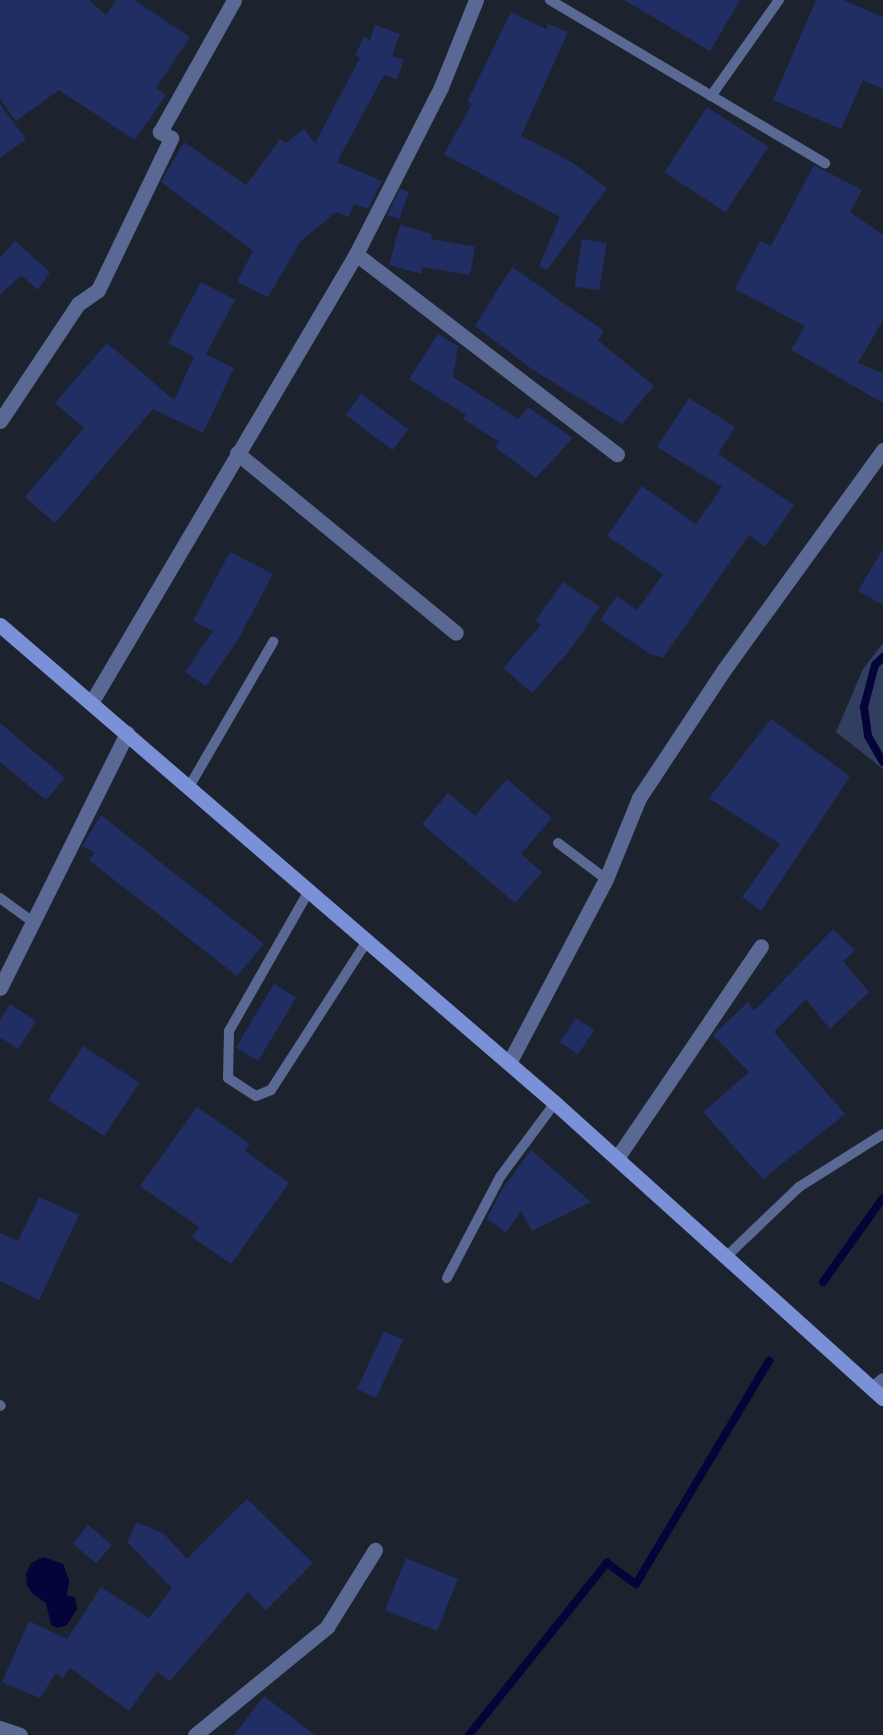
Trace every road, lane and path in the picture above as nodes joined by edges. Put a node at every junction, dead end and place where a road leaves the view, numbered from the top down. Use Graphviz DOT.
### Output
graph roads {
  1 [pos="234,0"];
  2 [pos="476,0"];
  3 [pos="550,0"];
  4 [pos="779,0"];
  5 [pos="711,96"];
  6 [pos="825,163"];
  7 [pos="356,254"];
  8 [pos="0,421"];
  9 [pos="883,450"];
  10 [pos="237,453"];
  11 [pos="616,454"];
  12 [pos="0,625"];
  13 [pos="456,633"];
  14 [pos="273,642"];
  15 [pos="91,703"];
  16 [pos="127,733"];
  17 [pos="189,787"];
  18 [pos="558,843"];
  19 [pos="606,879"];
  20 [pos="310,889"];
  21 [pos="0,898"];
  22 [pos="32,921"];
  23 [pos="367,941"];
  24 [pos="761,946"];
  25 [pos="0,988"];
  26 [pos="509,1063"];
  27 [pos="555,1103"];
  28 [pos="883,1134"];
  29 [pos="617,1158"];
  30 [pos="727,1256"];
  31 [pos="447,1278"];
  32 [pos="880,1389"];
  33 [pos="375,1550"];
  34 [pos="0,1728"];
  35 [pos="20,1735"];
  36 [pos="195,1735"];
  1 -- 8 [label="street"];
  2 -- 7 [label="street"];
  3 -- 5 [label="lane"];
  4 -- 5 [label="lane"];
  5 -- 6 [label="lane"];
  7 -- 10 [label="street"];
  7 -- 11 [label="street"];
  9 -- 19 [label="street"];
  10 -- 13 [label="street"];
  10 -- 15 [label="street"];
  12 -- 15 [label="street"];
  14 -- 17 [label="lane"];
  15 -- 16 [label="street"];
  16 -- 17 [label="street"];
  16 -- 22 [label="street"];
  17 -- 20 [label="street"];
  18 -- 19 [label="lane"];
  19 -- 26 [label="street"];
  20 -- 23 [label="street"];
  20 -- 23 [label="lane"];
  21 -- 22 [label="lane"];
  22 -- 25 [label="street"];
  23 -- 26 [label="street"];
  24 -- 29 [label="street"];
  26 -- 27 [label="street"];
  27 -- 29 [label="street"];
  27 -- 31 [label="lane"];
  28 -- 30 [label="lane"];
  29 -- 30 [label="street"];
  30 -- 32 [label="street"];
  33 -- 36 [label="street"];
  34 -- 35 [label="street"];
}
